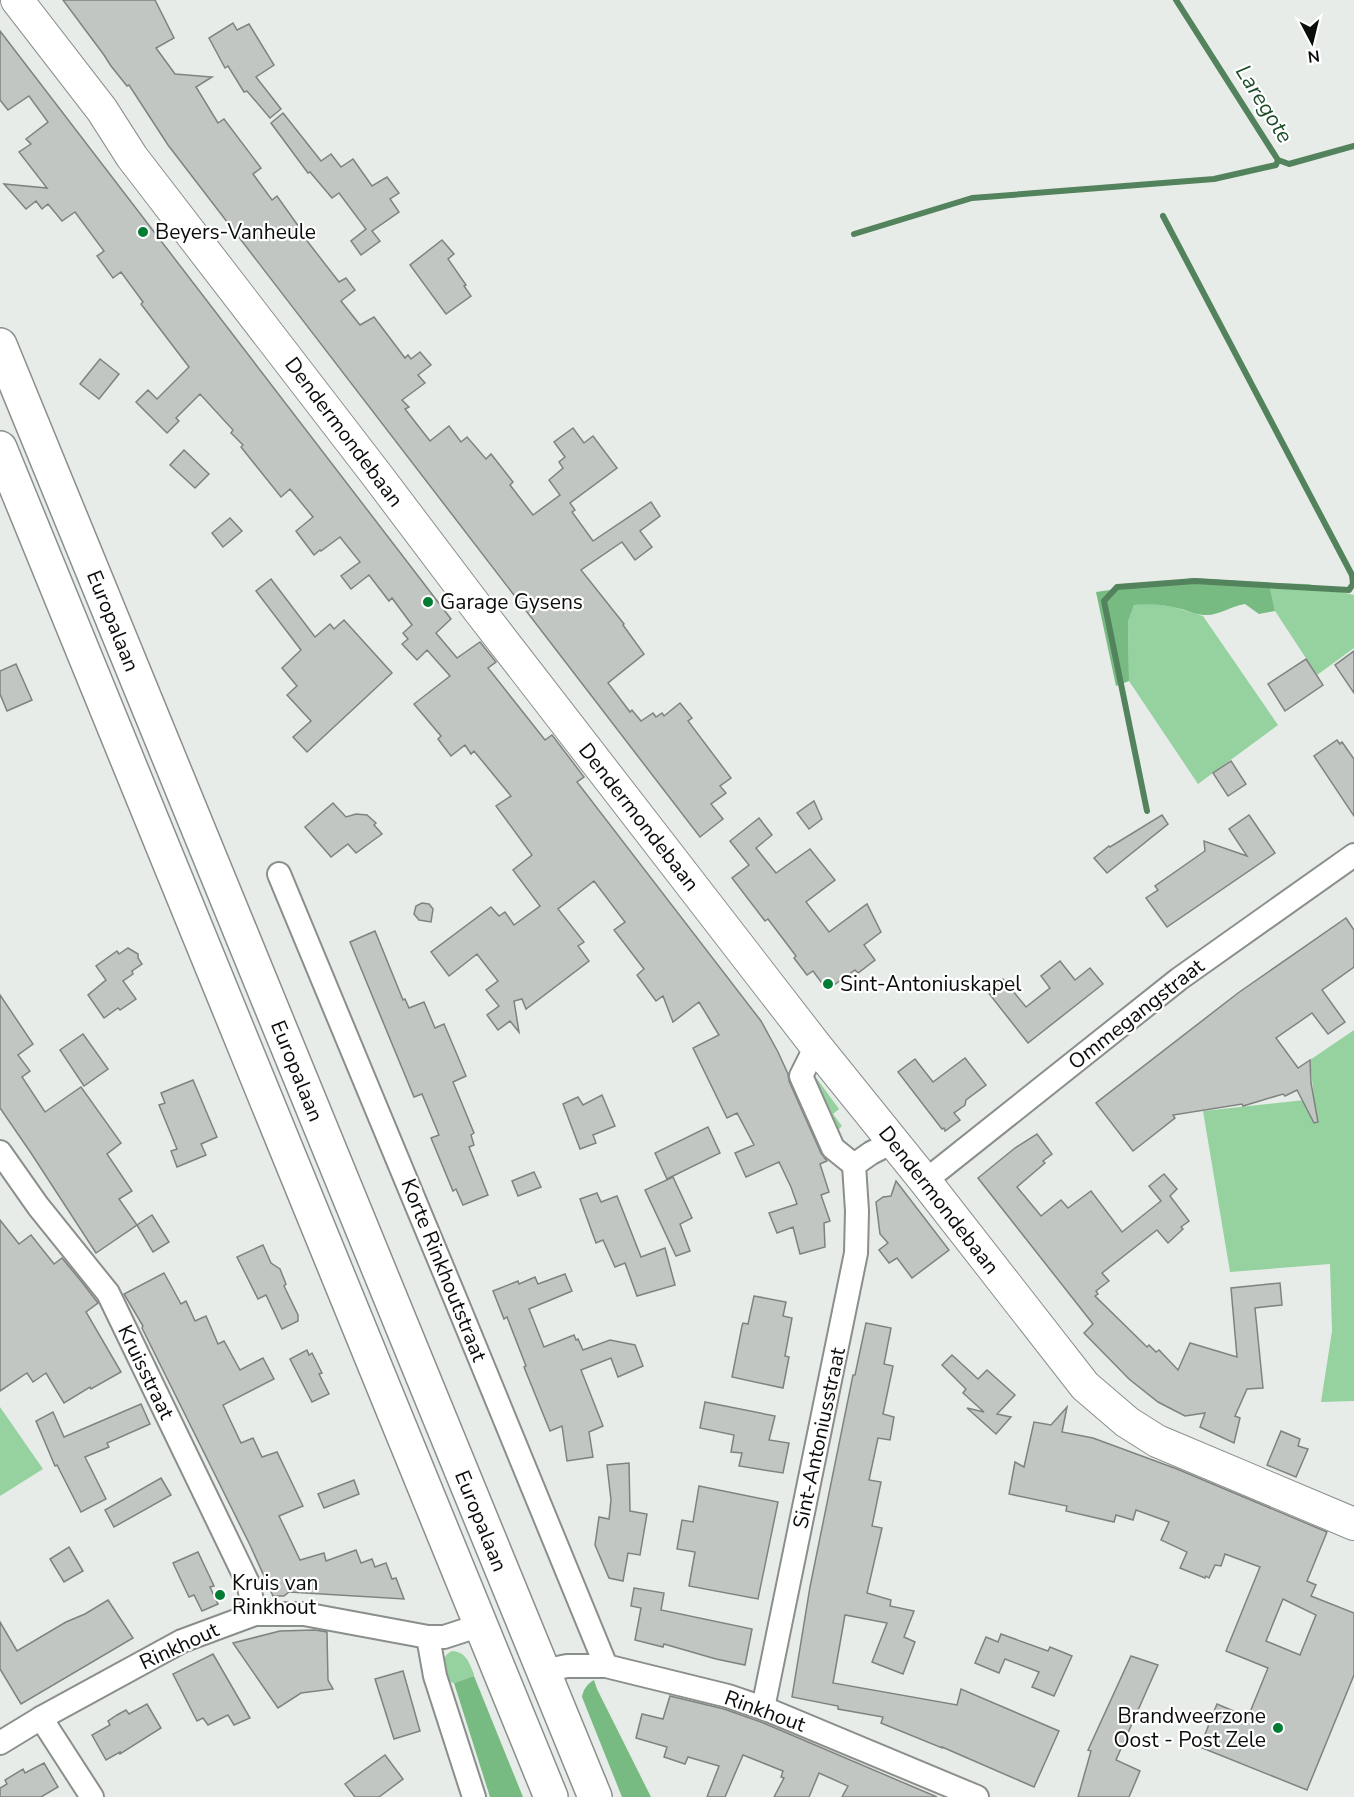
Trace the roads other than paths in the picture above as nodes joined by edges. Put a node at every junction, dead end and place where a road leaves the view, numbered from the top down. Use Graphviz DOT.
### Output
graph roads {
  1 [pos="17,0"];
  2 [pos="0,345"];
  3 [pos="0,448"];
  4 [pos="1354,855"];
  5 [pos="279,874"];
  6 [pos="816,1046"];
  7 [pos="893,1142"];
  8 [pos="0,1152"];
  9 [pos="854,1165"];
  10 [pos="925,1181"];
  11 [pos="1354,1524"];
  12 [pos="255,1614"];
  13 [pos="481,1625"];
  14 [pos="428,1637"];
  15 [pos="606,1666"];
  16 [pos="543,1671"];
  17 [pos="763,1708"];
  18 [pos="41,1718"];
  19 [pos="0,1743"];
  20 [pos="92,1797"];
  21 [pos="474,1797"];
  22 [pos="551,1797"];
  23 [pos="594,1797"];
  24 [pos="977,1797"];
  1 -- 6 [label="street, Dendermondebaan"];
  2 -- 16 [label="highway, Europalaan"];
  3 -- 13 [label="highway, Europalaan"];
  4 -- 10 [label="street, Ommegangstraat"];
  5 -- 15 [label="street, Korte Rinkhoutstraat"];
  6 -- 7 [label="street, Dendermondebaan"];
  6 -- 9 [label="street"];
  7 -- 9 [label="street"];
  7 -- 10 [label="street, Dendermondebaan"];
  8 -- 12 [label="street, Kruisstraat"];
  9 -- 17 [label="street, Sint-Antoniusstraat"];
  10 -- 11 [label="street, Dendermondebaan"];
  12 -- 14 [label="street, Rinkhout"];
  12 -- 18 [label="street, Rinkhout"];
  13 -- 14 [label="street, Rinkhout"];
  13 -- 22 [label="highway, Europalaan"];
  14 -- 21 [label="street"];
  15 -- 16 [label="street, Rinkhout"];
  15 -- 17 [label="street, Rinkhout"];
  16 -- 23 [label="highway, Europalaan"];
  17 -- 24 [label="street, Rinkhout"];
  18 -- 19 [label="street, Rinkhout"];
  18 -- 20 [label="street"];
}
